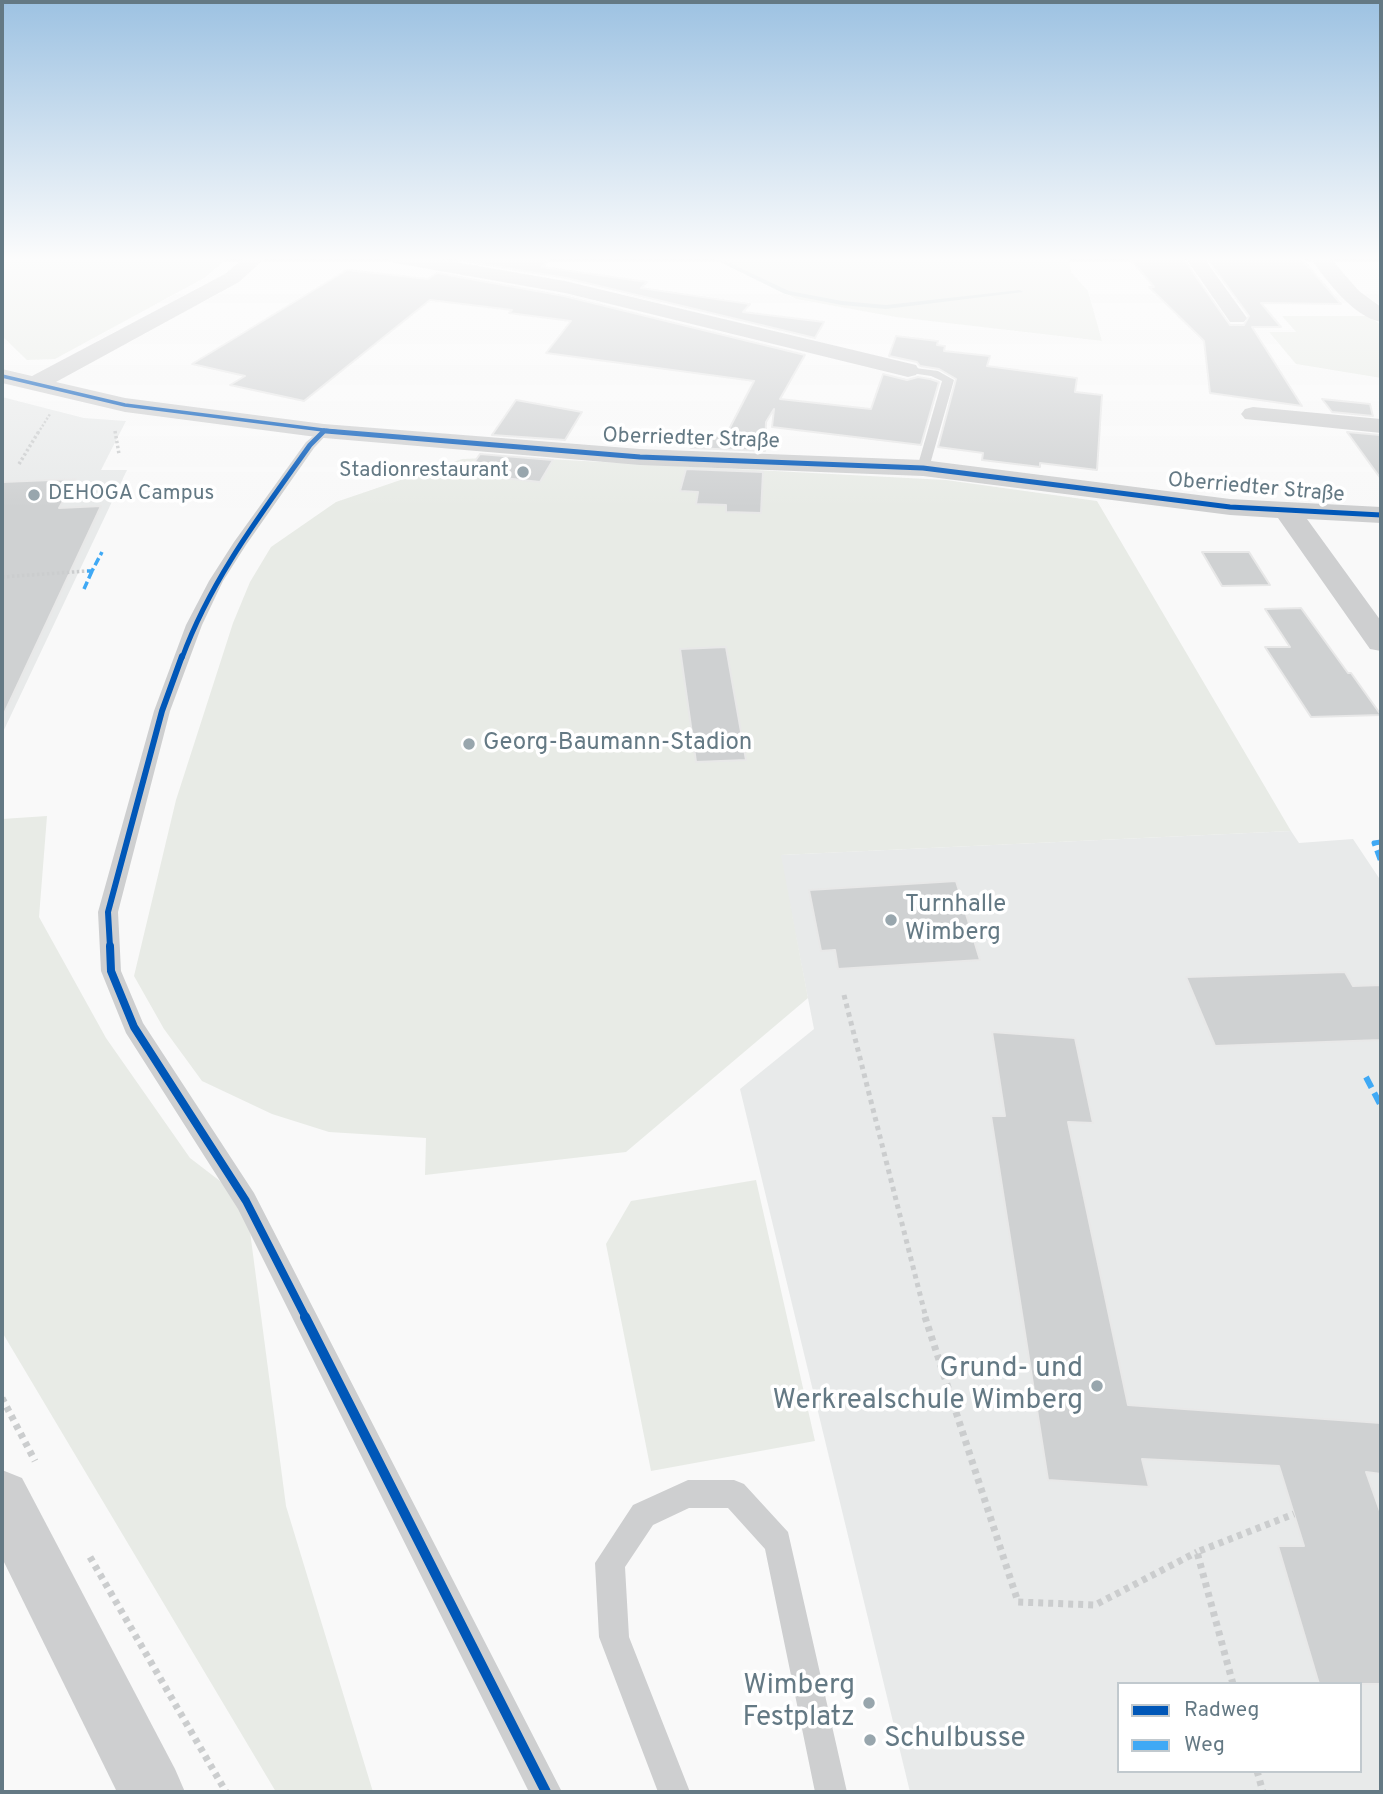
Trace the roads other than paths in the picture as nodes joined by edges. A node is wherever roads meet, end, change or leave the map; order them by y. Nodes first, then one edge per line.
1 (115, 341) edge
2 (786, 341) edge
3 (908, 370) joint
4 (2, 376) edge
5 (33, 385) junction
6 (1253, 414) dead end
7 (1381, 426) edge
8 (324, 431) junction
9 (923, 468) junction
10 (1287, 511) junction
11 (1381, 515) edge
12 (1381, 642) edge
13 (19, 1481) edge
14 (152, 1792) edge
15 (546, 1792) edge
16 (674, 1792) edge
17 (831, 1792) edge

1 - 5 street
2 - 3 street
3 - 9 lane
4 - 5 street, Oberriedter Straße
5 - 8 street, Oberriedter Straße
6 - 7 street
8 - 9 street, Oberriedter Straße
8 - 15 lane
9 - 10 street, Oberriedter Straße
10 - 11 street, Oberriedter Straße
10 - 12 street
13 - 14 street
16 - 17 lane

